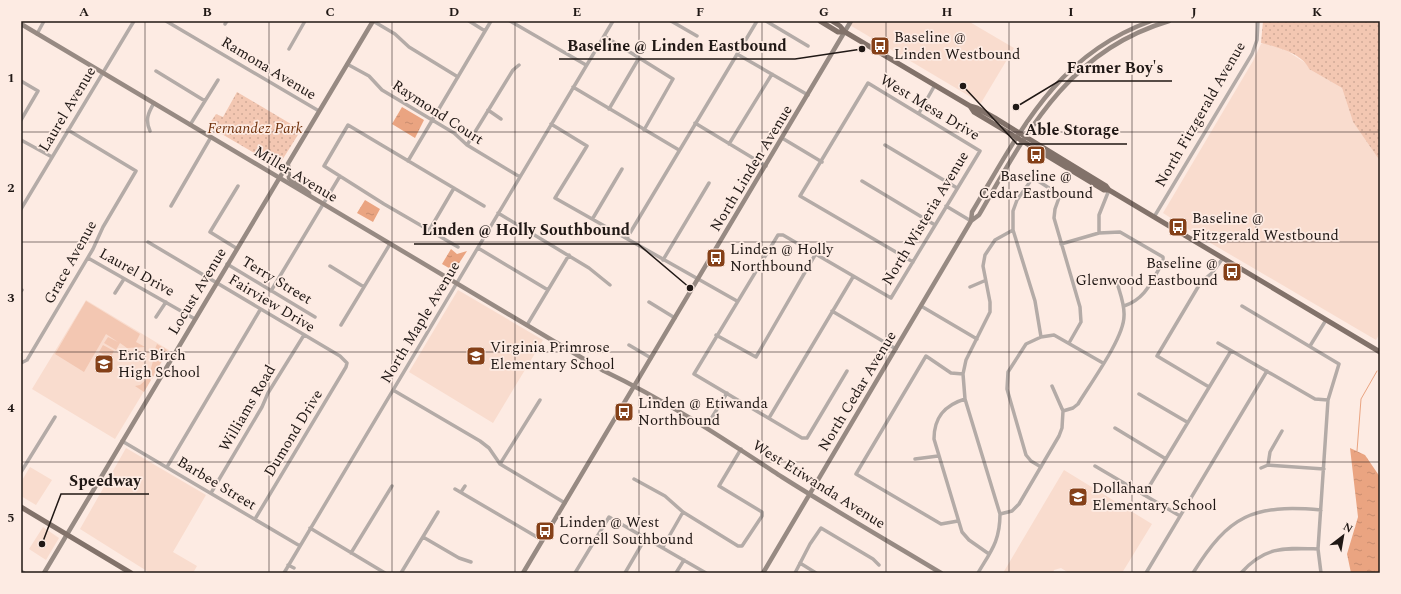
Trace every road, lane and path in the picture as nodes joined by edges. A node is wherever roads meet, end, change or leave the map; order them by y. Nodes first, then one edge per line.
1 (44, 21) edge
2 (134, 21) edge
3 (166, 21) edge
4 (305, 21) edge
5 (373, 21) edge
6 (469, 21) edge
7 (491, 21) edge
8 (510, 21) edge
9 (613, 21) edge
10 (671, 21) edge
11 (757, 21) edge
12 (766, 21) edge
13 (820, 21) edge
14 (832, 21) edge
15 (851, 21) edge
16 (1151, 21) edge
17 (1169, 21) edge
18 (1258, 21) edge
19 (678, 23) edge
20 (21, 24) edge
21 (486, 31) junction
22 (845, 32) junction
23 (37, 34) junction
24 (604, 36) junction
25 (697, 36) dead end
26 (808, 46) dead end
27 (289, 49) dead end
28 (737, 54) junction
29 (639, 58) junction
30 (347, 64) junction
31 (519, 65) dead end
32 (586, 65) junction
33 (156, 71) dead end
34 (103, 73) junction
35 (772, 74) junction
36 (458, 77) junction
37 (218, 80) dead end
38 (21, 81) edge
39 (935, 85) junction
40 (573, 87) junction
41 (808, 95) junction
42 (205, 101) junction
43 (154, 103) junction
44 (609, 109) junction
45 (488, 110) junction
46 (319, 111) junction
47 (919, 113) junction
48 (501, 119) dead end
49 (21, 120) edge
50 (432, 120) junction
51 (695, 123) junction
52 (552, 124) junction
53 (190, 125) junction
54 (68, 130) junction
55 (644, 130) junction
56 (150, 131) dead end
57 (1018, 136) junction
58 (211, 137) junction
59 (782, 138) junction
60 (21, 140) edge
61 (1024, 140) junction
62 (730, 144) junction
63 (467, 145) junction
64 (885, 145) dead end
65 (679, 150) junction
66 (980, 151) joint
67 (52, 157) junction
68 (289, 161) junction
69 (408, 161) junction
70 (822, 162) junction
71 (766, 166) junction
72 (622, 170) dead end
73 (340, 176) junction
74 (520, 177) junction
75 (278, 178) junction
76 (862, 181) dead end
77 (709, 183) dead end
78 (238, 186) dead end
79 (454, 188) junction
80 (957, 188) junction
81 (1109, 190) junction
82 (314, 199) junction
83 (323, 204) junction
84 (22, 206) edge
85 (171, 206) dead end
86 (484, 206) dead end
87 (946, 206) junction
88 (498, 213) junction
89 (1154, 217) junction
90 (593, 218) junction
91 (972, 221) junction
92 (935, 225) junction
93 (430, 229) junction
94 (1013, 230) junction
95 (1099, 233) junction
96 (628, 238) junction
97 (148, 242) dead end
98 (390, 244) junction
99 (1061, 244) junction
100 (458, 247) dead end
101 (236, 248) junction
102 (478, 248) junction
103 (568, 255) junction
104 (815, 255) junction
105 (88, 258) junction
106 (1223, 258) junction
107 (663, 260) junction
108 (912, 262) junction
109 (227, 264) junction
110 (330, 266) dead end
111 (853, 277) junction
112 (699, 278) junction
113 (124, 279) junction
114 (1116, 279) dead end
115 (984, 281) junction
116 (216, 283) junction
117 (457, 283) junction
118 (610, 285) dead end
119 (364, 286) junction
120 (970, 287) dead end
121 (548, 290) junction
122 (272, 291) junction
123 (115, 293) dead end
124 (737, 301) junction
125 (166, 302) junction
126 (649, 302) dead end
127 (921, 306) junction
128 (1124, 306) junction
129 (1242, 306) dead end
130 (260, 310) junction
131 (832, 311) junction
132 (156, 317) dead end
133 (315, 317) dead end
134 (675, 318) junction
135 (195, 319) junction
136 (1326, 320) junction
137 (341, 325) dead end
138 (527, 325) junction
139 (304, 335) junction
140 (716, 335) junction
141 (1041, 337) junction
142 (977, 339) junction
143 (1069, 343) junction
144 (1218, 343) dead end
145 (629, 344) dead end
146 (1310, 346) junction
147 (896, 349) junction
148 (1231, 351) junction
149 (1380, 352) edge
150 (651, 358) junction
151 (344, 359) joint
152 (22, 361) edge
153 (1103, 363) junction
154 (847, 371) dead end
155 (1267, 371) junction
156 (963, 374) junction
157 (635, 385) junction
158 (1052, 386) dead end
159 (1209, 387) junction
160 (393, 390) junction
161 (727, 393) junction
162 (1139, 394) dead end
163 (965, 399) junction
164 (540, 400) dead end
165 (1328, 400) junction
166 (1062, 411) junction
167 (55, 417) dead end
168 (769, 418) junction
169 (1187, 422) junction
170 (706, 428) junction
171 (1115, 428) dead end
172 (1282, 432) dead end
173 (122, 441) junction
174 (741, 449) junction
175 (938, 456) junction
176 (916, 459) dead end
177 (1166, 459) junction
178 (500, 464) junction
179 (1095, 466) dead end
180 (1268, 466) junction
181 (166, 467) junction
182 (1041, 467) junction
183 (1261, 468) dead end
184 (1324, 469) junction
185 (21, 472) edge
186 (634, 479) dead end
187 (392, 486) dead end
188 (465, 486) dead end
189 (456, 489) dead end
190 (462, 492) junction
191 (211, 493) junction
192 (810, 494) junction
193 (1144, 495) junction
194 (565, 503) junction
195 (21, 507) edge
196 (1321, 510) junction
197 (438, 512) dead end
198 (683, 512) junction
199 (1000, 514) junction
200 (1180, 516) junction
201 (255, 519) junction
202 (958, 522) junction
203 (310, 528) junction
204 (67, 534) junction
205 (423, 537) junction
206 (646, 537) junction
207 (542, 540) junction
208 (300, 546) junction
209 (663, 547) junction
210 (1318, 549) junction
211 (297, 551) junction
212 (352, 553) junction
213 (302, 554) dead end
214 (989, 554) junction
215 (684, 560) junction
216 (471, 562) dead end
217 (800, 563) junction
218 (288, 565) junction
219 (879, 565) dead end
220 (294, 568) dead end
221 (21, 571) edge
222 (764, 572) edge
223 (24, 573) edge
224 (44, 573) edge
225 (131, 573) edge
226 (284, 573) edge
227 (385, 573) edge
228 (402, 573) edge
229 (523, 573) edge
230 (574, 573) edge
231 (625, 573) edge
232 (676, 573) edge
233 (706, 573) edge
234 (770, 573) edge
235 (795, 573) edge
236 (816, 573) edge
237 (941, 573) edge
238 (978, 573) edge
239 (1146, 573) edge
240 (1193, 573) edge
241 (1241, 573) edge
242 (1322, 573) edge

1 - 23 street
2 - 34 street, Laurel Avenue
3 - 46 street, Ramona Avenue
4 - 27 street
5 - 30 street, Locust Avenue
5 - 36 street
6 - 21 street
7 - 21 street
8 - 32 street
9 - 24 street, North Maple Avenue
10 - 19 street
11 - 28 street
12 - 26 street
13 - 22 main road
14 - 22 main road
15 - 22 street, North Linden Avenue
16 - 57 street, North Cedar Avenue
17 - 61 street, North Cedar Avenue
18 - 89 street, North Fitzgerald Avenue
19 - 25 street
20 - 23 street, Miller Avenue
21 - 36 street
22 - 39 main road
22 - 41 street, North Linden Avenue
23 - 34 street, Miller Avenue
24 - 29 street
24 - 32 street, North Maple Avenue
28 - 35 street
28 - 51 street
29 - 44 street
29 - 55 street
30 - 46 street, Locust Avenue
30 - 50 street, Raymond Court
31 - 45 street
32 - 40 street, North Maple Avenue
33 - 42 street
34 - 43 street, Miller Avenue
34 - 54 street, Laurel Avenue
35 - 41 street
35 - 62 street
36 - 50 street
37 - 42 street
38 - 49 street
39 - 47 street
39 - 57 main road
40 - 44 street
40 - 52 street, North Maple Avenue
41 - 59 street, North Linden Avenue
42 - 53 street
43 - 53 street, Miller Avenue
43 - 56 street
44 - 55 street
45 - 48 street
45 - 63 street
46 - 68 street, Locust Avenue
47 - 66 street, West Mesa Drive
47 - 70 street, West Mesa Drive
50 - 63 street, Raymond Court
50 - 69 street
51 - 62 street
51 - 65 street
52 - 74 street, North Maple Avenue
52 - 90 street
53 - 58 street, Miller Avenue
54 - 67 street, Laurel Avenue
54 - 105 street, Grace Avenue
55 - 65 street
57 - 61 main road
57 - 91 street, North Cedar Avenue
58 - 75 street, Miller Avenue
58 - 85 street
59 - 70 street
59 - 71 street, North Linden Avenue
60 - 67 street
61 - 81 main road
61 - 91 street, North Cedar Avenue
62 - 71 street
63 - 74 street, Raymond Court
64 - 80 street
65 - 96 street
66 - 80 street, North Wisteria Avenue
67 - 84 street, Laurel Avenue
68 - 75 street, Locust Avenue
68 - 82 street
69 - 73 street
69 - 79 street
70 - 108 street
71 - 112 street, North Linden Avenue
72 - 90 street
73 - 83 street
73 - 93 street
74 - 88 street, North Maple Avenue
75 - 82 street, Miller Avenue
75 - 101 street, Locust Avenue
76 - 92 street
77 - 107 street
78 - 101 street
79 - 86 street
79 - 93 street
80 - 87 street, North Wisteria Avenue
81 - 89 main road
81 - 95 street
82 - 83 street, Miller Avenue
83 - 98 street, Miller Avenue
83 - 122 street
87 - 91 street
87 - 92 street, North Wisteria Avenue
88 - 102 street, North Maple Avenue
88 - 103 street
89 - 106 main road
90 - 96 street
91 - 127 street, North Cedar Avenue
92 - 108 street, North Wisteria Avenue
93 - 100 street
94 - 99 street
94 - 115 street
94 - 141 street
95 - 99 street
95 - 128 street
96 - 107 street
97 - 116 street, Fairview Drive
98 - 117 street, Miller Avenue
98 - 119 street
99 - 143 street
101 - 109 street, Locust Avenue
102 - 117 street, North Maple Avenue
102 - 121 street
103 - 118 street
103 - 121 street
104 - 111 street
104 - 124 street
104 - 140 street
105 - 113 street, Laurel Drive
105 - 152 street, Grace Avenue
106 - 136 main road
106 - 159 street
107 - 112 street
108 - 111 street, North Wisteria Avenue
109 - 116 street, Locust Avenue
109 - 122 street, Terry Street
110 - 119 street
111 - 131 street
112 - 124 street
112 - 134 street, North Linden Avenue
113 - 123 street
113 - 125 street, Laurel Drive
114 - 128 street
115 - 120 street
115 - 142 street
116 - 130 street, Fairview Drive
116 - 135 street, Locust Avenue
117 - 138 street, West Etiwanda Avenue
117 - 160 street, North Maple Avenue
119 - 137 street
121 - 138 street
122 - 133 street, Terry Street
124 - 140 street
125 - 132 street
125 - 135 street, Laurel Drive
126 - 134 street
127 - 142 street
127 - 147 street, North Cedar Avenue
128 - 153 street
129 - 146 street
130 - 139 street, Fairview Drive
130 - 181 street
131 - 147 street
131 - 168 street
134 - 150 street, North Linden Avenue
135 - 173 street, Locust Avenue
136 - 146 street
136 - 149 main road
138 - 157 street, West Etiwanda Avenue
139 - 151 street, Fairview Drive
139 - 191 street, Williams Road
140 - 161 street
141 - 143 street
141 - 182 street
142 - 156 street
143 - 153 street
144 - 148 street
145 - 150 street
146 - 165 street
147 - 192 street, North Cedar Avenue
148 - 155 street
148 - 159 street
150 - 157 street, North Linden Avenue
151 - 201 street, Dumond Drive
153 - 166 street
154 - 168 street
155 - 165 street
155 - 200 street
156 - 163 street
156 - 202 street
157 - 170 street, West Etiwanda Avenue
157 - 194 street, North Linden Avenue
158 - 166 street
159 - 169 street
160 - 178 street
160 - 203 street, North Maple Avenue
161 - 168 street
161 - 170 street
162 - 169 street
163 - 175 street
163 - 199 street
164 - 178 street
165 - 184 street
166 - 182 street
167 - 185 street
169 - 177 street
170 - 174 street, West Etiwanda Avenue
171 - 177 street
172 - 180 street
173 - 181 street, Barbee Street
173 - 204 street, Locust Avenue
174 - 192 street, West Etiwanda Avenue
174 - 198 street
175 - 176 street
175 - 202 street
177 - 193 street
178 - 194 street
179 - 193 street
180 - 183 street
180 - 184 street
181 - 191 street, Barbee Street
182 - 199 street
184 - 196 street
186 - 198 street
187 - 212 street
188 - 190 street
189 - 190 street
190 - 207 street
191 - 201 street, Barbee Street
192 - 222 street, North Cedar Avenue
192 - 237 street, West Etiwanda Avenue
193 - 200 street
194 - 207 street, North Linden Avenue
195 - 204 main road
196 - 210 street
196 - 240 street
197 - 205 street
198 - 209 street
199 - 214 street
200 - 239 street
201 - 208 street, Barbee Street
202 - 214 street
203 - 208 street, North Maple Avenue
203 - 212 street
204 - 224 street, Locust Avenue
204 - 225 main road
205 - 216 street
205 - 228 street
206 - 209 street
206 - 230 street
206 - 231 street
207 - 229 street, North Linden Avenue
208 - 211 street, North Maple Avenue
209 - 215 street
210 - 241 street
210 - 242 street
211 - 213 street
211 - 218 street, North Maple Avenue
212 - 227 street
214 - 238 street
215 - 232 street
215 - 233 street
217 - 219 street
217 - 235 street
217 - 236 street
218 - 220 street
218 - 226 street, North Maple Avenue
221 - 223 street
222 - 234 street

